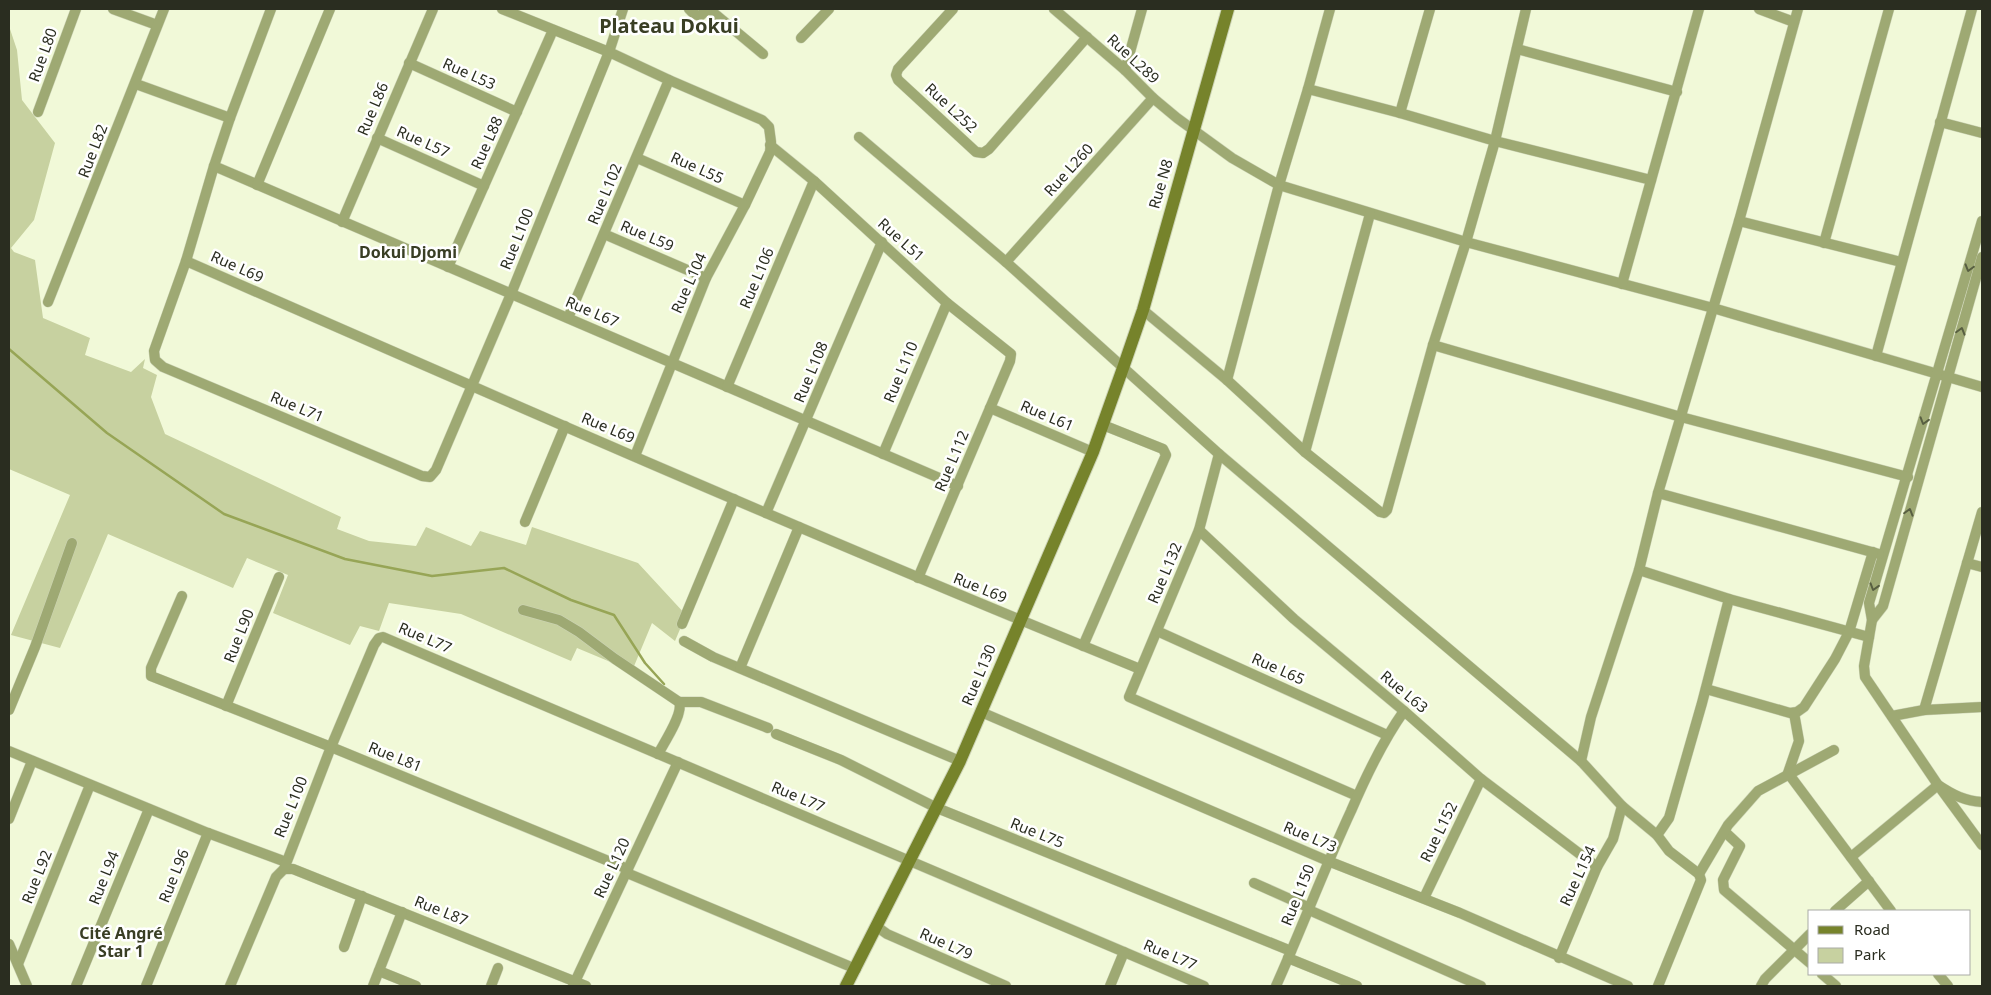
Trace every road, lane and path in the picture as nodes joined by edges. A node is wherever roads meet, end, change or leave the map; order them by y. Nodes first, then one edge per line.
1 (76, 9) edge
2 (113, 9) edge
3 (164, 9) edge
4 (271, 9) edge
5 (330, 9) edge
6 (433, 9) edge
7 (502, 9) edge
8 (623, 9) edge
9 (689, 9) edge
10 (708, 9) edge
11 (829, 9) edge
12 (953, 9) edge
13 (1055, 9) edge
14 (1142, 9) edge
15 (1228, 9) edge
16 (1330, 9) edge
17 (1430, 9) edge
18 (1526, 9) edge
19 (1699, 9) edge
20 (1760, 9) edge
21 (1798, 9) edge
22 (1889, 9) edge
23 (1972, 9) edge
24 (1794, 22) junction
25 (157, 25) junction
26 (553, 30) junction
27 (1087, 37) junction
28 (801, 38) dead end
29 (1517, 49) junction
30 (609, 52) junction
31 (763, 54) dead end
32 (409, 63) junction
33 (1125, 70) junction
34 (669, 80) junction
35 (136, 84) junction
36 (1308, 89) junction
37 (1677, 92) junction
38 (1154, 98) junction
39 (38, 112) dead end
40 (516, 112) junction
41 (1400, 113) junction
42 (230, 118) junction
43 (1940, 122) junction
44 (1193, 131) junction
45 (1982, 133) edge
46 (859, 137) dead end
47 (377, 138) junction
48 (1495, 141) junction
49 (770, 145) junction
50 (637, 158) junction
51 (214, 166) junction
52 (1650, 180) junction
53 (814, 181) junction
54 (1279, 185) junction
55 (257, 186) junction
56 (484, 186) junction
57 (745, 205) junction
58 (1370, 214) junction
59 (1739, 221) junction
60 (1982, 221) edge
61 (342, 222) junction
62 (604, 234) junction
63 (882, 242) junction
64 (1466, 242) junction
65 (1824, 243) junction
66 (1982, 257) edge
67 (186, 262) junction
68 (1006, 262) junction
69 (1901, 262) junction
70 (448, 267) junction
71 (706, 278) junction
72 (1622, 284) junction
73 (511, 294) junction
74 (48, 302) dead end
75 (947, 303) junction
76 (1713, 308) junction
77 (1143, 310) junction
78 (568, 318) junction
79 (1433, 345) junction
80 (1012, 356) joint
81 (1876, 356) junction
82 (673, 363) junction
83 (1124, 368) junction
84 (1943, 376) junction
85 (1227, 380) junction
86 (472, 387) junction
87 (727, 387) junction
88 (1982, 387) edge
89 (990, 408) junction
90 (1681, 417) junction
91 (806, 421) junction
92 (1103, 425) junction
93 (564, 426) junction
94 (1093, 452) junction
95 (1305, 452) junction
96 (883, 454) junction
97 (1219, 454) junction
98 (635, 456) junction
99 (430, 477) joint
100 (1908, 477) junction
101 (958, 486) junction
102 (1658, 493) junction
103 (734, 499) junction
104 (1982, 512) edge
105 (766, 513) junction
106 (526, 522) dead end
107 (799, 527) junction
108 (1200, 530) junction
109 (72, 543) dead end
110 (1873, 552) junction
111 (1884, 555) junction
112 (1967, 563) junction
113 (1982, 567) edge
114 (1638, 570) junction
115 (279, 577) dead end
116 (918, 578) junction
117 (182, 596) dead end
118 (1729, 599) junction
119 (523, 610) dead end
120 (1020, 620) junction
121 (1872, 620) junction
122 (682, 624) dead end
123 (1157, 630) junction
124 (1849, 632) junction
125 (1869, 637) junction
126 (379, 638) joint
127 (684, 641) dead end
128 (1083, 646) junction
129 (740, 668) junction
130 (1140, 669) junction
131 (1706, 689) junction
132 (679, 702) junction
133 (226, 706) junction
134 (1982, 706) edge
135 (9, 710) edge
136 (1924, 710) junction
137 (1404, 711) junction
138 (981, 712) junction
139 (1794, 713) junction
140 (1892, 716) junction
141 (1387, 735) junction
142 (331, 747) junction
143 (1834, 750) dead end
144 (9, 752) edge
145 (658, 754) junction
146 (960, 761) junction
147 (1581, 761) junction
148 (32, 762) junction
149 (678, 762) junction
150 (1788, 773) junction
151 (1481, 779) junction
152 (90, 785) junction
153 (1938, 785) junction
154 (1357, 796) junction
155 (1982, 802) edge
156 (1622, 806) junction
157 (937, 808) junction
158 (149, 809) junction
159 (9, 819) edge
160 (1725, 832) junction
161 (208, 833) junction
162 (1657, 835) junction
163 (1982, 845) edge
164 (1851, 857) junction
165 (911, 861) junction
166 (1328, 861) junction
167 (285, 866) junction
168 (1597, 867) junction
169 (628, 871) junction
170 (1700, 877) junction
171 (1869, 881) junction
172 (1254, 883) dead end
173 (362, 896) junction
174 (1424, 898) junction
175 (1309, 909) junction
176 (1836, 910) edge
177 (1890, 910) edge
178 (402, 912) junction
179 (876, 926) junction
180 (1808, 936) edge
181 (9, 944) edge
182 (344, 947) dead end
183 (1794, 948) junction
184 (1124, 952) junction
185 (1290, 955) junction
186 (1559, 958) junction
187 (1808, 961) edge
188 (18, 964) junction
189 (498, 968) dead end
190 (856, 969) junction
191 (383, 973) junction
192 (1823, 975) edge
193 (1939, 975) edge
194 (574, 984) edge
195 (1199, 985) edge
196 (27, 986) edge
197 (76, 986) edge
198 (146, 986) edge
199 (230, 986) edge
200 (373, 986) edge
201 (416, 986) edge
202 (491, 986) edge
203 (586, 986) edge
204 (846, 986) edge
205 (1006, 986) edge
206 (1110, 986) edge
207 (1276, 986) edge
208 (1357, 986) edge
209 (1481, 986) edge
210 (1628, 986) edge
211 (1658, 986) edge
212 (1761, 986) edge
213 (1836, 986) edge
214 (1948, 986) edge

1 - 39 street, Rue L80
2 - 25 street
3 - 25 street, Rue L82
4 - 42 street
5 - 55 street
6 - 32 street, Rue L86
7 - 26 street
8 - 30 street, Rue L100
9 - 10 street
10 - 31 street
11 - 28 street
12 - 27 street, Rue L252
13 - 27 street, Rue L289
14 - 33 street
15 - 44 street, Rue N8
16 - 36 street
17 - 41 street
18 - 29 street
19 - 37 street
20 - 24 street
21 - 24 street
22 - 65 street
23 - 43 street
24 - 59 street
25 - 35 street, Rue L82
26 - 30 street
26 - 40 street, Rue L88
27 - 33 street, Rue L289
29 - 37 street
29 - 48 street
30 - 34 street
30 - 73 street, Rue L100
32 - 40 street, Rue L53
32 - 47 street, Rue L86
33 - 38 street, Rue L289
34 - 49 street, Rue L104
34 - 50 street, Rue L102
35 - 42 street
35 - 74 street, Rue L82
36 - 41 street
36 - 54 street
37 - 52 street
38 - 44 street, Rue L289
38 - 68 street, Rue L260
40 - 56 street, Rue L88
41 - 48 street
42 - 51 street
43 - 45 street
43 - 69 street
44 - 54 street, Rue L289
44 - 77 street, Rue N8
46 - 68 street
47 - 56 street, Rue L57
47 - 61 street, Rue L86
48 - 52 street
48 - 64 street
49 - 53 street, Rue L51
49 - 57 street, Rue L104
50 - 57 street, Rue L55
50 - 62 street, Rue L102
51 - 55 street, Rue L67
51 - 67 street
52 - 72 street
53 - 63 street, Rue L51
53 - 87 street, Rue L106
54 - 58 street, Rue L289
54 - 85 street
55 - 61 street, Rue L67
56 - 70 street, Rue L88
57 - 71 street, Rue L104
58 - 64 street, Rue L289
58 - 95 street
59 - 65 street
59 - 76 street
60 -> 84 street
61 - 70 street, Rue L67
62 - 71 street, Rue L59
62 - 78 street, Rue L102
63 - 75 street, Rue L51
63 - 91 street, Rue L108
64 - 72 street, Rue L289
64 - 79 street
65 - 69 street
84 -> 66 street
67 - 86 street, Rue L69
67 - 99 street, Rue L71
68 - 83 street
69 - 81 street
70 - 73 street, Rue L67
71 - 82 street, Rue L104
72 - 76 street, Rue L289
73 - 78 street, Rue L67
73 - 86 street, Rue L100
75 - 80 street, Rue L51
75 - 96 street, Rue L110
76 - 81 street, Rue L289
76 - 90 street
77 - 83 street, Rue N8
77 - 85 street
78 - 82 street, Rue L67
79 - 90 street
79 - 95 street
80 - 89 street, Rue L112
81 - 84 street, Rue L289
82 - 87 street, Rue L67
82 - 98 street, Rue L104
83 - 92 street, Rue L130
83 - 97 street
84 - 88 street, Rue L289
84 -> 100 street
121 -> 84 street
85 - 95 street
86 - 93 street, Rue L69
86 - 99 street, Rue L100
87 - 91 street, Rue L67
89 - 94 street, Rue L61
89 - 101 street, Rue L112
90 - 100 street
90 - 102 street
91 - 96 street, Rue L67
91 - 105 street, Rue L108
92 - 94 street, Rue L130
92 - 128 street
93 - 98 street, Rue L69
93 - 106 street
94 - 120 street, Rue L130
96 - 101 street, Rue L67
97 - 108 street, Rue L132
97 - 147 street
98 - 103 street, Rue L69
100 - 111 street
101 - 116 street, Rue L112
102 - 110 street
102 - 114 street
103 - 105 street, Rue L69
103 - 122 street
104 - 112 street
105 - 107 street, Rue L69
107 - 116 street, Rue L69
107 - 129 street
108 - 123 street, Rue L132
108 - 137 street, Rue L63
109 - 135 street
110 - 111 street
110 - 124 street
111 -> 121 street
112 - 113 street
112 - 136 street
114 - 118 street
114 - 147 street
115 - 133 street, Rue L90
116 - 120 street, Rue L69
117 - 133 street, Rue L81
118 - 124 street
118 - 131 street
119 - 132 street
120 - 128 street, Rue L69
120 - 138 street, Rue L130
121 - 125 street
123 - 130 street, Rue L132
123 - 141 street, Rue L65
124 - 125 street
124 - 139 street
125 - 140 street
126 - 142 street, Rue L100
126 - 145 street, Rue L77
127 - 129 street
128 - 130 street, Rue L69
129 - 146 street
130 - 154 street, Rue L132
131 - 139 street
131 - 162 street
132 - 145 street
132 - 157 street, Rue L75
133 - 142 street, Rue L81
134 - 136 street
136 - 140 street
137 - 141 street, Rue L150
137 - 151 street, Rue L63
138 - 146 street, Rue L130
138 - 166 street, Rue L73
139 - 150 street
140 - 153 street
141 - 154 street, Rue L150
142 - 167 street, Rue L100
142 - 169 street, Rue L81
143 - 150 street
144 - 148 street, Rue L87
145 - 149 street, Rue L77
146 - 157 street, Rue L130
147 - 156 street
148 - 152 street, Rue L87
148 - 159 street
149 - 165 street, Rue L77
149 - 169 street, Rue L120
150 - 160 street
150 - 164 street
151 - 168 street, Rue L63
151 - 174 street, Rue L152
152 - 158 street, Rue L87
152 - 188 street, Rue L92
153 - 155 street
153 - 163 street
153 - 164 street
154 - 166 street, Rue L150
156 - 162 street
156 - 168 street, Rue L154
157 - 165 street, Rue L130
157 - 185 street, Rue L75
158 - 161 street, Rue L87
158 - 197 street, Rue L94
160 - 170 street
160 - 183 street
161 - 167 street, Rue L87
161 - 198 street, Rue L96
162 - 170 street
164 - 171 street
165 - 179 street, Rue L130
165 - 184 street, Rue L77
166 - 174 street, Rue L73
166 - 175 street, Rue L150
167 - 173 street, Rue L87
167 - 199 street, Rue L100
168 - 186 street, Rue L154
169 - 190 street, Rue L81
169 - 194 street, Rue L120
170 - 211 street
171 - 176 street
171 - 177 street
172 - 175 street
173 - 178 street, Rue L87
173 - 182 street
174 - 186 street, Rue L73
175 - 185 street, Rue L150
175 - 209 street
178 - 191 street
178 - 194 street, Rue L87
179 - 190 street, Rue L130
179 - 205 street, Rue L79
180 - 183 street
181 - 188 street
183 - 187 street
183 - 212 street
184 - 195 street, Rue L77
184 - 206 street
185 - 207 street, Rue L150
185 - 208 street, Rue L75
186 - 210 street, Rue L73
188 - 196 street
189 - 202 street
190 - 204 street, Rue L130
191 - 200 street
191 - 201 street
192 - 213 street
193 - 214 street
194 - 203 street, Rue L87

